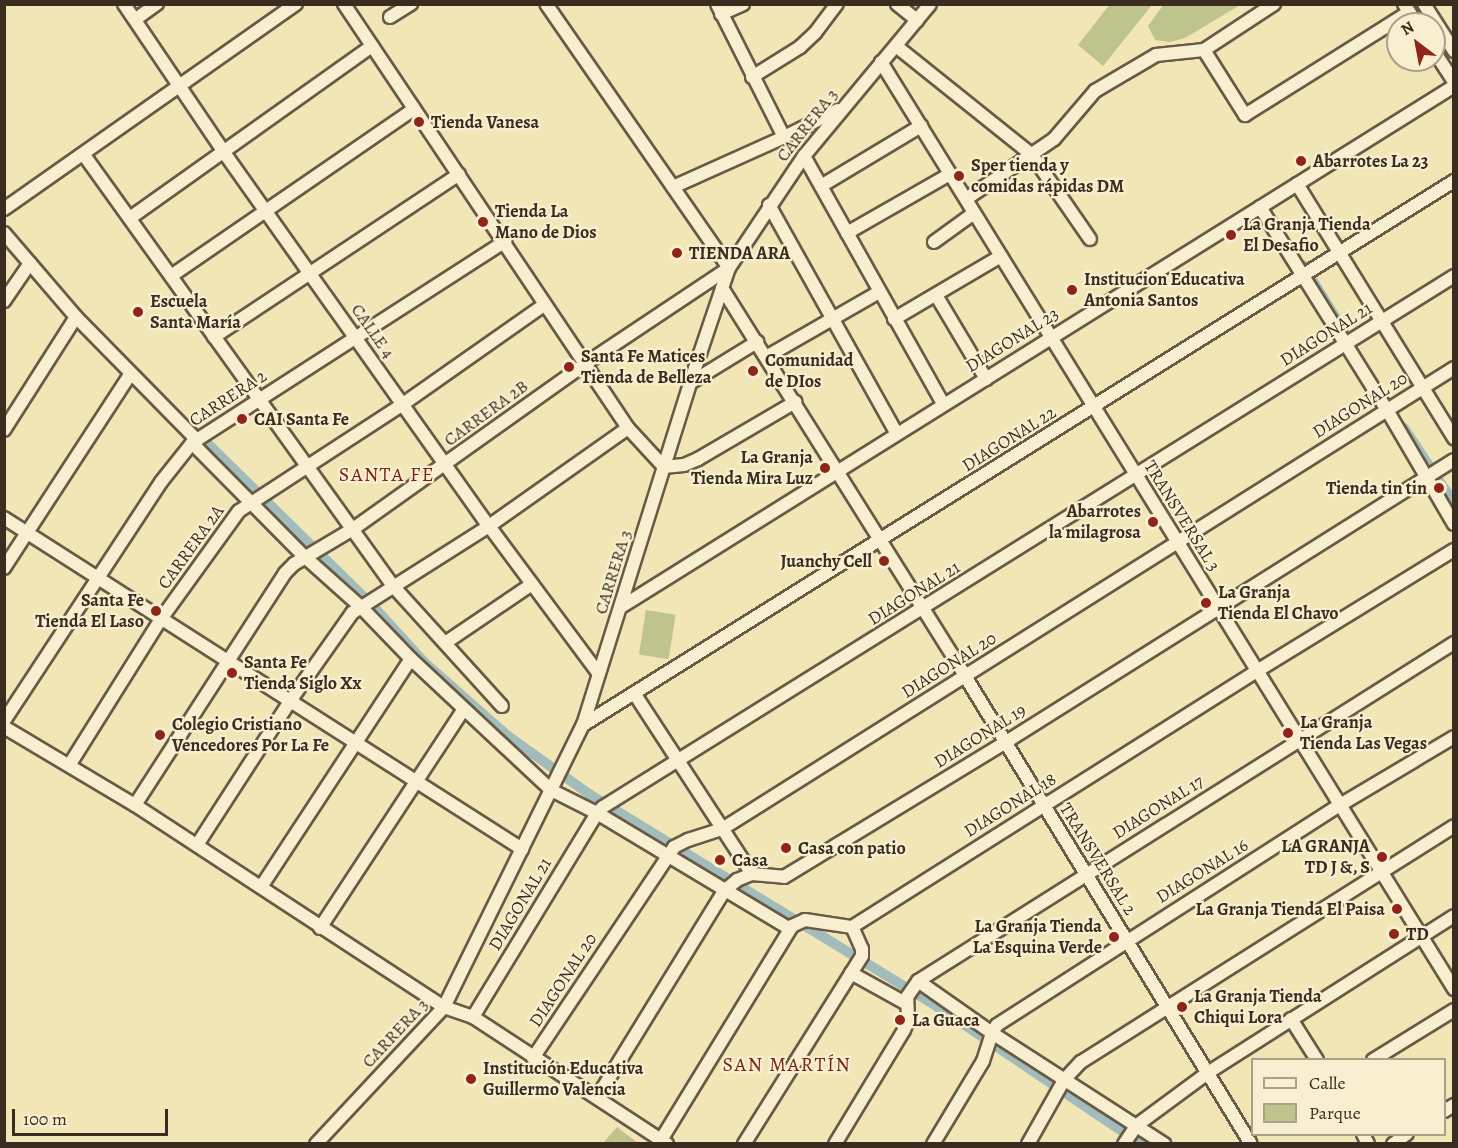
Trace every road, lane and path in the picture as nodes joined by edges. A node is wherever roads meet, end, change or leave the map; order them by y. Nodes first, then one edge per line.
1 (124, 4) edge
2 (157, 4) edge
3 (296, 4) edge
4 (344, 4) edge
5 (411, 4) edge
6 (546, 4) edge
7 (742, 4) edge
8 (837, 4) edge
9 (897, 4) edge
10 (930, 4) edge
11 (1274, 4) edge
12 (1424, 4) edge
13 (1406, 8) edge
14 (719, 9) edge
15 (390, 17) dead end
16 (136, 19) junction
17 (917, 20) junction
18 (372, 46) junction
19 (896, 46) junction
20 (1204, 50) junction
21 (1454, 51) edge
22 (881, 62) junction
23 (1446, 71) edge
24 (752, 77) junction
25 (1454, 84) edge
26 (181, 86) junction
27 (843, 107) junction
28 (414, 109) junction
29 (921, 126) junction
30 (784, 138) junction
31 (222, 151) junction
32 (84, 154) junction
33 (1032, 155) junction
34 (804, 156) junction
35 (459, 174) junction
36 (950, 174) junction
37 (1454, 182) edge
38 (1297, 184) junction
39 (673, 186) junction
40 (820, 186) junction
41 (966, 199) junction
42 (769, 205) junction
43 (1260, 207) junction
44 (4, 208) edge
45 (264, 210) junction
46 (974, 213) junction
47 (130, 218) junction
48 (4, 233) edge
49 (847, 233) junction
50 (1090, 238) dead end
51 (505, 241) junction
52 (934, 242) dead end
53 (1339, 253) junction
54 (1001, 256) junction
55 (30, 263) junction
56 (729, 268) junction
57 (309, 272) junction
58 (1309, 272) junction
59 (171, 276) junction
60 (1454, 276) edge
61 (723, 288) junction
62 (879, 292) junction
63 (936, 295) junction
64 (4, 301) edge
65 (544, 305) junction
66 (76, 317) junction
67 (833, 319) junction
68 (894, 319) junction
69 (1381, 322) junction
70 (214, 337) junction
71 (1051, 337) junction
72 (356, 338) junction
73 (757, 342) junction
74 (1347, 342) junction
75 (766, 357) junction
76 (585, 364) junction
77 (1454, 368) edge
78 (130, 375) junction
79 (986, 379) junction
80 (690, 383) junction
81 (1423, 388) junction
82 (258, 399) junction
83 (795, 402) junction
84 (402, 404) junction
85 (943, 404) junction
86 (1094, 406) junction
87 (1388, 409) junction
88 (628, 428) junction
89 (4, 430) edge
90 (897, 434) junction
91 (1454, 438) edge
92 (197, 439) junction
93 (1448, 463) edge
94 (445, 465) junction
95 (308, 466) junction
96 (664, 467) junction
97 (837, 472) junction
98 (1136, 475) junction
99 (1428, 476) junction
100 (252, 502) junction
101 (4, 518) edge
102 (1454, 524) edge
103 (489, 526) junction
104 (353, 529) junction
105 (27, 533) junction
106 (881, 541) junction
107 (1178, 542) junction
108 (1454, 550) edge
109 (307, 556) junction
110 (4, 568) edge
111 (97, 576) junction
112 (532, 584) junction
113 (393, 586) junction
114 (363, 606) junction
115 (621, 607) junction
116 (924, 608) junction
117 (1218, 608) junction
118 (161, 619) junction
119 (445, 643) junction
120 (1454, 643) edge
121 (411, 659) junction
122 (228, 662) junction
123 (1257, 671) junction
124 (599, 675) junction
125 (965, 676) junction
126 (634, 693) junction
127 (290, 701) junction
128 (502, 706) dead end
129 (464, 709) junction
130 (4, 721) edge
131 (583, 725) junction
132 (4, 727) edge
133 (1454, 737) edge
134 (1299, 739) junction
135 (355, 742) junction
136 (1006, 742) junction
137 (678, 761) junction
138 (70, 764) junction
139 (417, 782) junction
140 (553, 786) junction
141 (135, 805) junction
142 (1043, 805) junction
143 (1340, 805) junction
144 (600, 810) junction
145 (1454, 826) edge
146 (722, 829) junction
147 (197, 845) junction
148 (522, 849) junction
149 (670, 850) junction
150 (1381, 871) junction
151 (1085, 873) junction
152 (752, 874) junction
153 (730, 886) junction
154 (261, 887) junction
155 (1454, 916) edge
156 (852, 927) junction
157 (320, 928) junction
158 (791, 928) junction
159 (1421, 936) junction
160 (1127, 940) junction
161 (853, 971) junction
162 (1454, 989) edge
163 (911, 992) junction
164 (1168, 1005) junction
165 (444, 1007) junction
166 (1454, 1010) edge
167 (473, 1017) junction
168 (1291, 1019) junction
169 (991, 1036) junction
170 (533, 1058) junction
171 (1316, 1058) edge
172 (1375, 1058) edge
173 (1209, 1072) junction
174 (1062, 1083) junction
175 (598, 1096) junction
176 (1130, 1134) edge
177 (320, 1142) edge
178 (664, 1142) edge
179 (744, 1143) edge
180 (835, 1143) edge
181 (933, 1143) edge
182 (1028, 1143) edge
183 (1164, 1143) edge
184 (1251, 1143) edge

1 - 16 street, CALLE 4
2 - 16 street
3 - 26 street
4 - 18 street
5 - 15 street
6 - 39 street
7 - 14 street
8 - 24 street
9 - 17 street
10 - 17 street, CARRERA 3
11 - 20 street
12 - 21 street
13 - 20 street
14 - 24 street
16 - 26 street, CALLE 4
17 - 19 street, CARRERA 3
18 - 28 street
18 - 31 street
19 - 22 street, CARRERA 3
19 - 33 street
20 - 33 street
22 - 27 street, CARRERA 3
22 - 29 street, TRANSVERSAL 3
23 - 25 street
24 - 30 street
25 - 38 street, DIAGONAL 23
26 - 31 street, CALLE 4
26 - 32 street
27 - 30 street
27 - 34 street, CARRERA 3
28 - 35 street
28 - 45 street
29 - 36 street, TRANSVERSAL 3
29 - 40 street
30 - 39 street
31 - 45 street, CALLE 4
31 - 47 street
32 - 44 street
32 - 47 street
33 - 41 street
33 - 50 street
34 - 40 street
34 - 42 street, CARRERA 3
35 - 51 street
35 - 57 street
36 - 41 street, TRANSVERSAL 3
36 - 49 street
37 - 53 street, DIAGONAL 22
38 - 43 street, DIAGONAL 23
38 - 53 street
39 - 56 street
40 - 49 street
41 - 46 street, TRANSVERSAL 3
42 - 56 street, CARRERA 3
42 - 67 street
43 - 58 street
43 - 71 street, DIAGONAL 23
45 - 57 street, CALLE 4
45 - 59 street
46 - 52 street
46 - 54 street, TRANSVERSAL 3
47 - 59 street
48 - 55 street
49 - 62 street
51 - 65 street
51 - 72 street, CARRERA 2
53 - 58 street, DIAGONAL 22
53 - 69 street
54 - 63 street
54 - 71 street, TRANSVERSAL 3
55 - 64 street
55 - 66 street
56 - 61 street, CARRERA 3
56 - 76 street, CARRERA 2B
57 - 70 street
57 - 72 street, CALLE 4
58 - 74 street
58 - 86 street, DIAGONAL 22
59 - 70 street
60 - 69 street, DIAGONAL 21
61 - 73 street, TRANSVERSAL 2
61 - 80 street, CARRERA 3
62 - 67 street
62 - 68 street
63 - 68 street
63 - 79 street
65 - 76 street
65 - 84 street, CARRERA 2A
66 - 78 street
66 - 89 street
67 - 75 street
67 - 90 street
68 - 85 street
69 - 74 street, DIAGONAL 21
69 - 81 street
70 - 82 street
71 - 79 street, DIAGONAL 23
71 - 86 street, TRANSVERSAL 3
72 - 82 street, CARRERA 2
72 - 84 street, CALLE 4
73 - 75 street, TRANSVERSAL 2
73 - 80 street
74 - 87 street
74 - 98 street, DIAGONAL 21
75 - 83 street, TRANSVERSAL 2
76 - 88 street
76 - 94 street, CARRERA 2B
77 - 81 street, DIAGONAL 20
78 - 92 street
78 - 105 street
79 - 85 street, DIAGONAL 23
80 - 96 street, CARRERA 3
81 - 87 street, DIAGONAL 20
81 - 91 street
82 - 92 street, CARRERA 2
82 - 95 street
83 - 96 street
83 - 97 street, TRANSVERSAL 2
84 - 94 street, CALLE 4
84 - 95 street, CARRERA 2A
85 - 90 street, DIAGONAL 23
86 - 98 street, TRANSVERSAL 3
86 - 106 street, DIAGONAL 22
87 - 99 street
87 - 107 street, DIAGONAL 20
88 - 96 street
88 - 103 street
90 - 97 street, DIAGONAL 23
92 - 100 street
92 - 111 street, CARRERA 2
93 - 99 street, DIAGONAL 19
94 - 103 street, CALLE 4
94 - 104 street, CARRERA 2B
95 - 100 street, CARRERA 2A
95 - 104 street
96 - 115 street, CARRERA 3
97 - 106 street, TRANSVERSAL 2
97 - 115 street, DIAGONAL 23
98 - 107 street, TRANSVERSAL 3
98 - 116 street, DIAGONAL 21
99 - 102 street
99 - 117 street, DIAGONAL 19
100 - 109 street
100 - 118 street, CARRERA 2A
101 - 105 street
103 - 112 street, CALLE 4
103 - 113 street
104 - 109 street, CARRERA 2B
104 - 113 street
105 - 110 street
105 - 111 street
106 - 116 street, TRANSVERSAL 2
106 - 126 street, DIAGONAL 22
107 - 117 street, TRANSVERSAL 3
107 - 125 street, DIAGONAL 20
108 - 123 street, DIAGONAL 18
109 - 114 street
109 - 122 street, CARRERA 2B
111 - 118 street
111 - 130 street, CARRERA 2
112 - 119 street
112 - 124 street, CALLE 4
113 - 114 street
113 - 119 street
114 - 121 street
114 - 127 street
115 - 124 street, CARRERA 3
116 - 125 street, TRANSVERSAL 2
116 - 137 street, DIAGONAL 21
117 - 123 street, TRANSVERSAL 3
117 - 136 street, DIAGONAL 19
118 - 122 street
118 - 138 street, CARRERA 2A
119 - 128 street
120 - 134 street, DIAGONAL 17
121 - 129 street
121 - 135 street
122 - 127 street
122 - 141 street, CARRERA 2B
123 - 134 street, TRANSVERSAL 3
123 - 142 street, DIAGONAL 18
124 - 131 street, CARRERA 3
125 - 136 street, TRANSVERSAL 2
125 - 146 street, DIAGONAL 20
126 - 131 street, DIAGONAL 22
126 - 137 street
127 - 135 street
127 - 147 street
129 - 139 street
129 - 140 street
131 - 140 street, CARRERA 3
132 - 138 street
133 - 143 street, DIAGONAL 16
134 - 143 street, TRANSVERSAL 3
134 - 151 street, DIAGONAL 17
135 - 139 street
135 - 154 street
136 - 142 street, TRANSVERSAL 2
136 - 152 street, DIAGONAL 19
137 - 144 street, DIAGONAL 21
137 - 146 street
138 - 141 street
139 - 148 street
139 - 157 street
140 - 144 street
140 - 148 street, CARRERA 3
141 - 147 street
142 - 151 street, TRANSVERSAL 2
142 - 156 street, DIAGONAL 18
143 - 150 street, TRANSVERSAL 3
143 - 160 street, DIAGONAL 16
144 - 149 street
144 - 167 street, DIAGONAL 21
145 - 150 street
146 - 149 street, DIAGONAL 20
146 - 152 street
147 - 154 street
148 - 165 street, CARRERA 3
149 - 153 street
149 - 170 street, DIAGONAL 20
150 - 159 street, TRANSVERSAL 3
150 - 164 street
151 - 160 street, TRANSVERSAL 2
151 - 163 street, DIAGONAL 17
152 - 153 street, DIAGONAL 19
153 - 158 street
153 - 175 street
154 - 157 street
155 - 159 street
156 - 158 street
156 - 161 street
157 - 165 street
158 - 178 street
159 - 162 street, TRANSVERSAL 3
159 - 168 street
160 - 164 street, TRANSVERSAL 2
160 - 169 street, DIAGONAL 16
161 - 163 street
161 - 179 street
163 - 169 street
163 - 180 street
164 - 173 street, TRANSVERSAL 2
164 - 174 street
165 - 167 street
165 - 177 street, CARRERA 3
166 - 172 street
167 - 170 street
168 - 171 street
168 - 173 street
169 - 174 street
169 - 181 street, DIAGONAL 16
170 - 175 street
173 - 176 street
173 - 184 street, TRANSVERSAL 2
174 - 176 street
174 - 182 street
175 - 178 street
176 - 183 street

